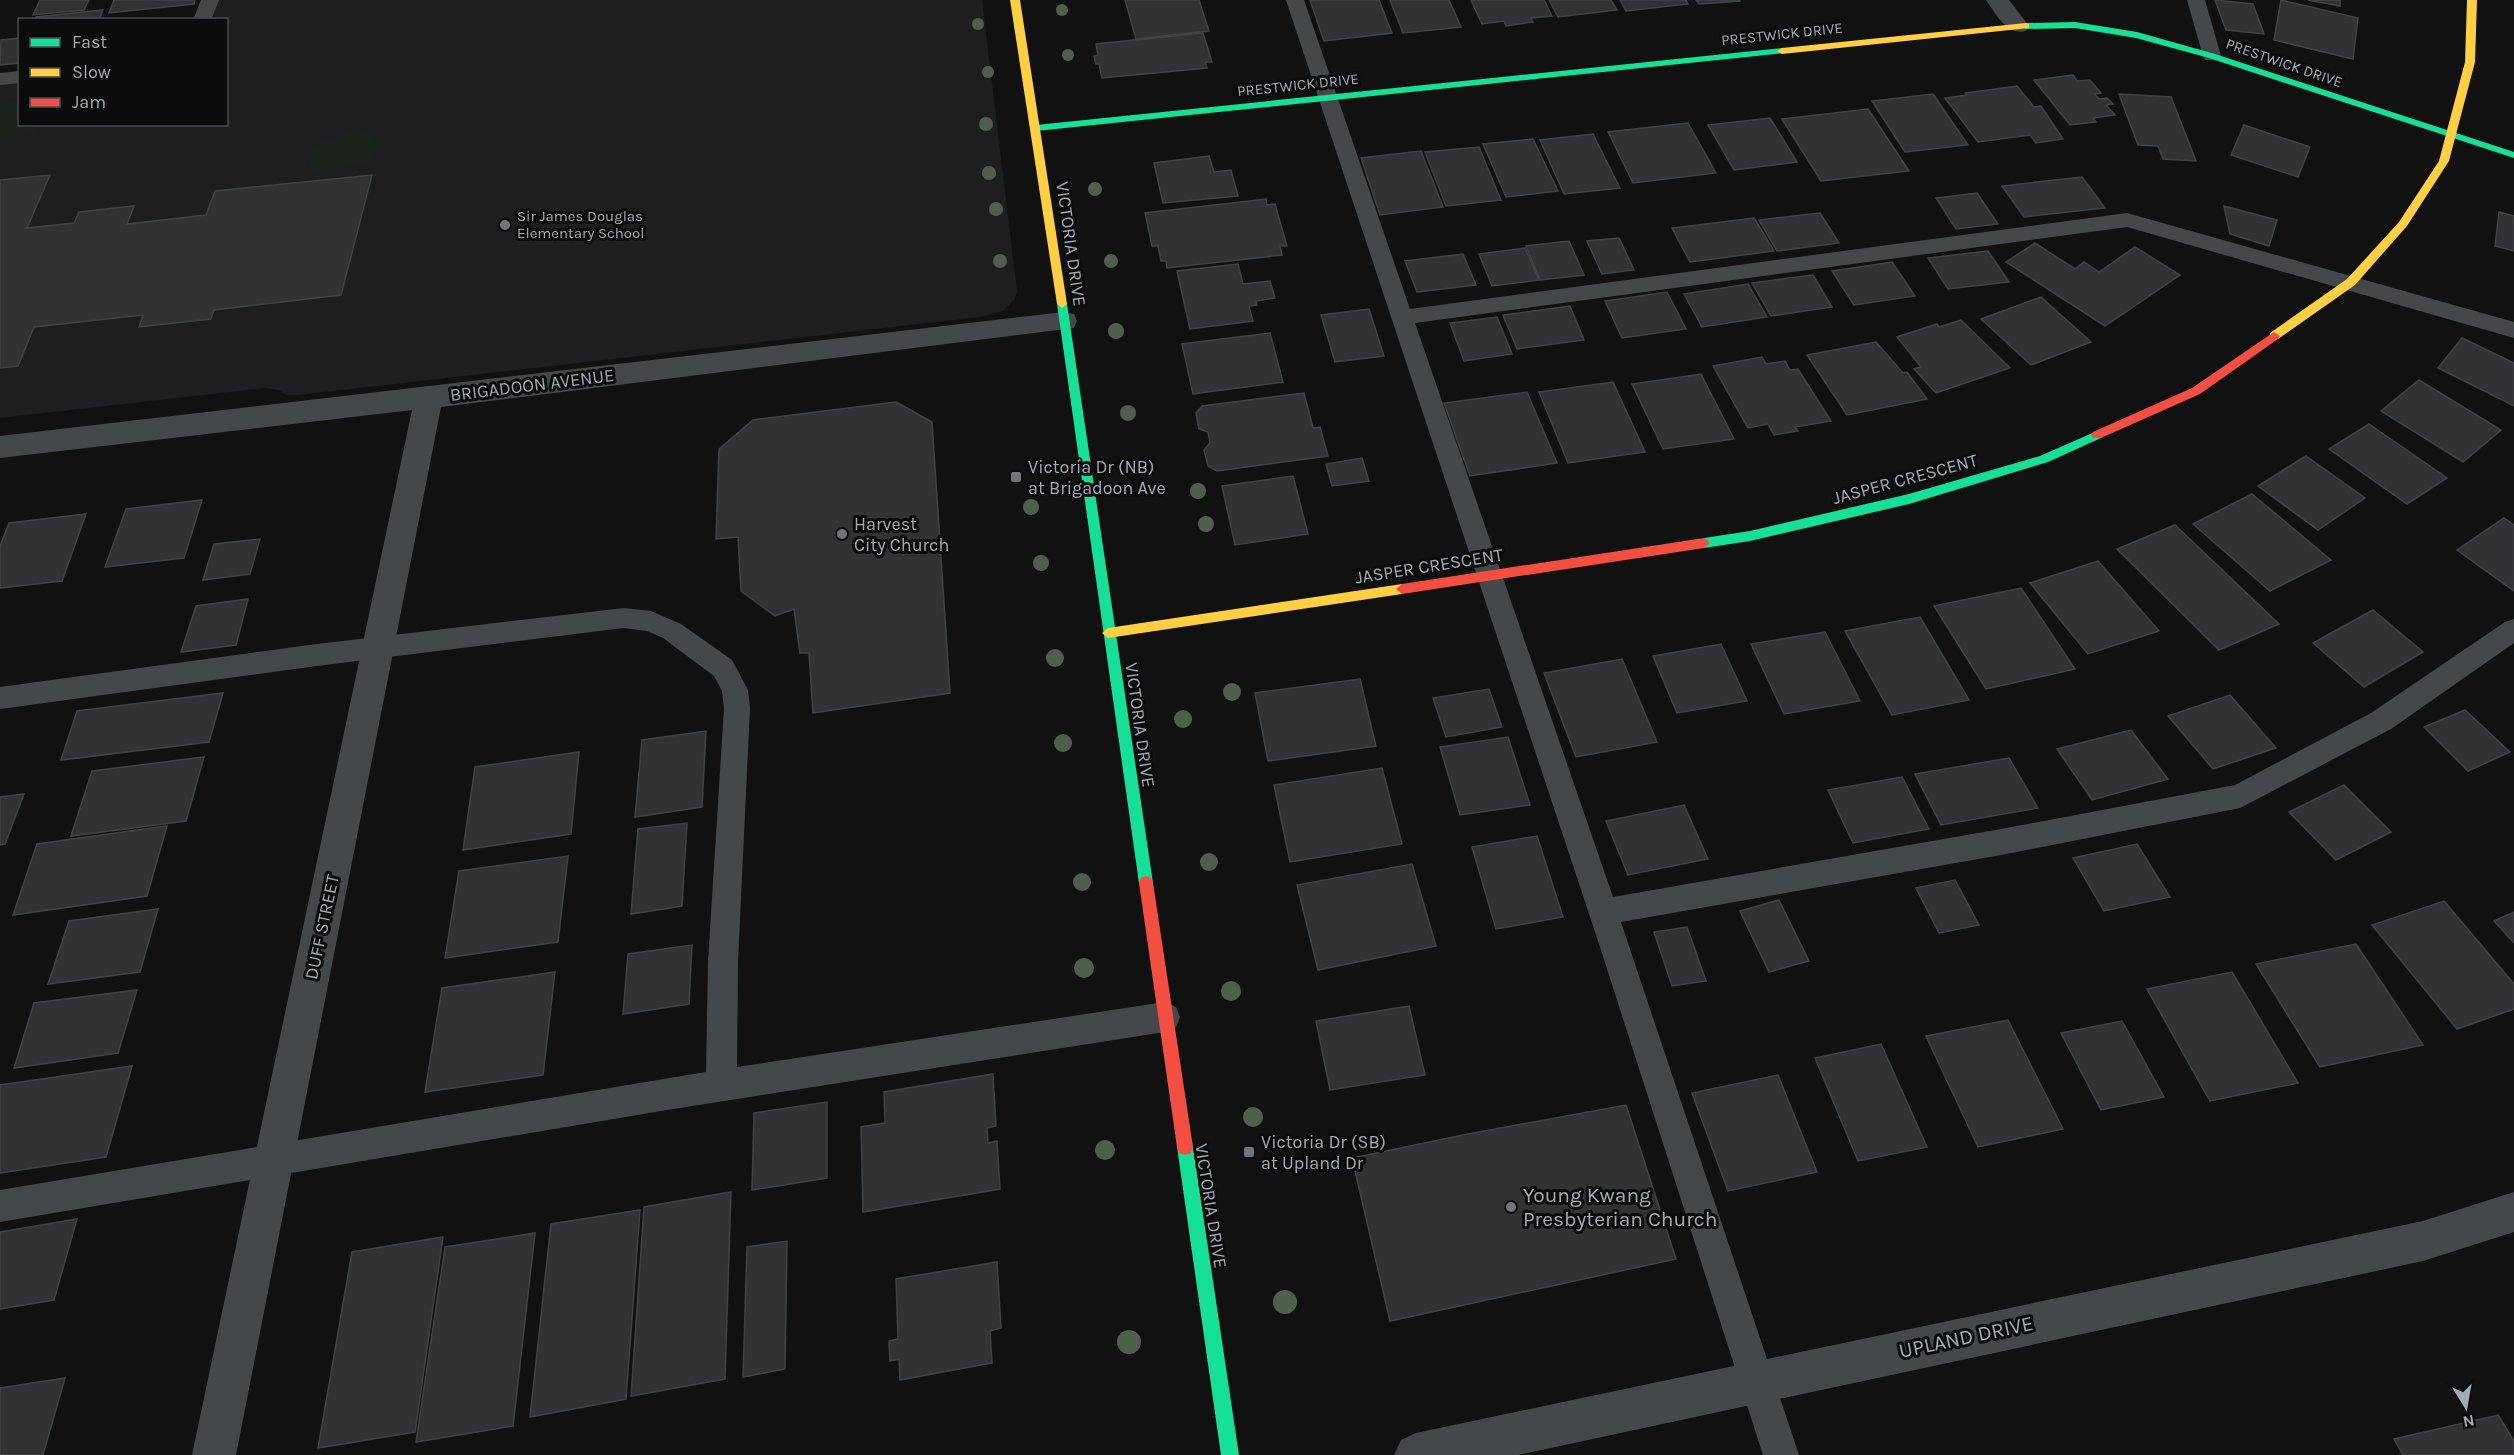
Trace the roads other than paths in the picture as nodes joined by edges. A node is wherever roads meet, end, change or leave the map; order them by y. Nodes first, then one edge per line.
1 (210, 0) edge
2 (1015, 0) edge
3 (1294, 0) edge
4 (1997, 0) edge
5 (2196, 0) edge
6 (2472, 0) edge
7 (203, 18) edge
8 (2018, 26) junction
9 (2212, 56) junction
10 (18, 77) edge
11 (0, 79) edge
12 (1328, 98) junction
13 (1036, 128) junction
14 (2452, 135) junction
15 (2514, 155) edge
16 (2351, 282) junction
17 (1404, 317) junction
18 (1064, 321) junction
19 (2514, 330) edge
20 (429, 398) junction
21 (0, 447) edge
22 (1491, 574) junction
23 (2514, 629) edge
24 (1108, 633) junction
25 (380, 648) junction
26 (0, 698) edge
27 (1604, 912) junction
28 (1165, 1017) junction
29 (721, 1085) junction
30 (274, 1161) junction
31 (0, 1206) edge
32 (2514, 1212) edge
33 (1757, 1381) junction
34 (214, 1455) edge
35 (1230, 1455) edge
36 (1416, 1455) edge
37 (1781, 1455) edge

1 - 7 lane
2 - 13 street, VICTORIA DRIVE
3 - 12 lane
4 - 8 street
5 - 9 lane
6 - 14 street, JASPER CRESCENT
8 - 9 street, PRESTWICK DRIVE
8 - 12 street, PRESTWICK DRIVE
9 - 14 street, PRESTWICK DRIVE
10 - 11 lane
12 - 13 street, PRESTWICK DRIVE
12 - 17 lane
13 - 18 street, VICTORIA DRIVE
14 - 15 street, PRESTWICK DRIVE
14 - 16 street, JASPER CRESCENT
16 - 17 lane
16 - 19 lane
16 - 22 street, JASPER CRESCENT
17 - 22 lane
18 - 20 street, BRIGADOON AVENUE
18 - 24 street, VICTORIA DRIVE
20 - 21 street, BRIGADOON AVENUE
20 - 25 street, DUFF STREET
22 - 24 street, JASPER CRESCENT
22 - 27 lane
23 - 27 lane
24 - 28 street, VICTORIA DRIVE
25 - 26 lane
25 - 29 lane
25 - 30 street, DUFF STREET
27 - 33 lane
28 - 29 lane
28 - 35 street, VICTORIA DRIVE
29 - 30 lane
30 - 31 lane
30 - 34 street, DUFF STREET
32 - 33 street, UPLAND DRIVE
33 - 36 street, UPLAND DRIVE
33 - 37 lane

